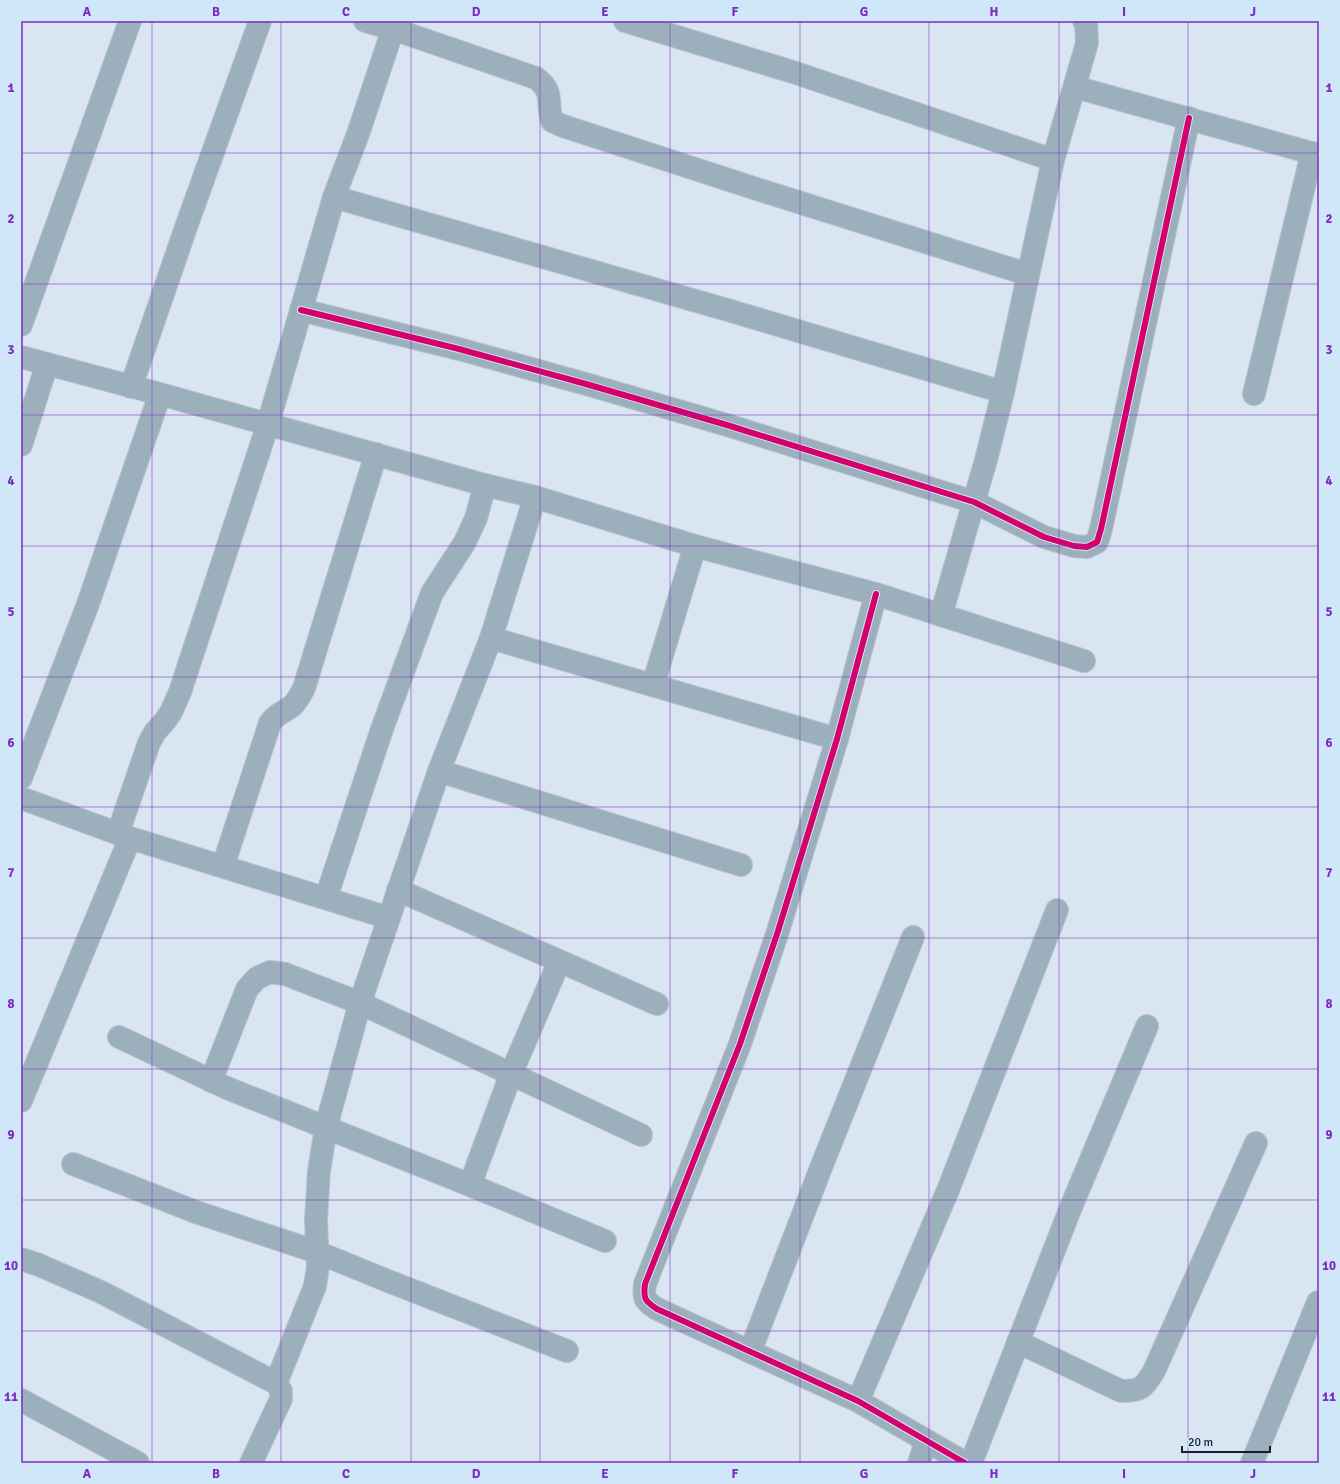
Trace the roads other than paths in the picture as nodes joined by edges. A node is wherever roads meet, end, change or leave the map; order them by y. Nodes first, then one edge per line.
1 (130, 21) edge
2 (260, 21) edge
3 (364, 21) edge
4 (625, 21) edge
5 (1084, 21) edge
6 (393, 29) junction
7 (1075, 87) junction
8 (1189, 118) junction
9 (1316, 154) edge
10 (1053, 160) junction
11 (334, 197) junction
12 (1027, 274) junction
13 (301, 310) junction
14 (21, 325) edge
15 (21, 357) edge
16 (47, 364) junction
17 (131, 387) junction
18 (1003, 392) junction
19 (160, 394) junction
20 (1254, 394) dead end
21 (268, 424) junction
22 (21, 445) edge
23 (376, 454) junction
24 (486, 485) junction
25 (535, 497) junction
26 (974, 502) junction
27 (695, 546) junction
28 (876, 594) junction
29 (941, 615) junction
30 (491, 638) junction
31 (1084, 661) dead end
32 (653, 685) junction
33 (837, 739) junction
34 (439, 771) junction
35 (21, 778) edge
36 (23, 804) edge
37 (124, 836) junction
38 (741, 865) dead end
39 (223, 866) junction
40 (398, 890) junction
41 (326, 898) junction
42 (1057, 910) dead end
43 (389, 918) junction
44 (913, 937) dead end
45 (559, 962) junction
46 (360, 1003) junction
47 (657, 1004) dead end
48 (1147, 1026) dead end
49 (119, 1037) dead end
50 (511, 1074) junction
51 (211, 1081) junction
52 (21, 1101) edge
53 (326, 1127) junction
54 (641, 1135) dead end
55 (1256, 1143) dead end
56 (73, 1164) dead end
57 (470, 1185) junction
58 (605, 1241) dead end
59 (317, 1252) junction
60 (21, 1259) edge
61 (1318, 1302) edge
62 (1018, 1342) junction
63 (567, 1351) dead end
64 (750, 1352) junction
65 (276, 1383) junction
66 (21, 1400) edge
67 (858, 1401) junction
68 (926, 1441) junction
69 (138, 1463) edge
70 (251, 1463) edge
71 (919, 1463) edge
72 (965, 1463) edge
73 (971, 1463) edge
74 (1252, 1463) edge

1 - 14 street
2 - 17 street
3 - 6 street
4 - 10 street
5 - 7 street
6 - 11 street
6 - 12 street
7 - 8 street
7 - 10 street
8 - 9 street
8 - 26 street
9 - 20 street
10 - 12 street
11 - 13 street
11 - 18 street
12 - 18 street
13 - 21 street
13 - 26 street
15 - 16 street
16 - 17 street
16 - 22 street
17 - 19 street
18 - 26 street
19 - 21 street
19 - 35 street
21 - 23 street
21 - 37 street
23 - 24 street
23 - 39 street
24 - 25 street
24 - 41 street
25 - 27 street
25 - 30 street
26 - 29 street
27 - 28 street
27 - 32 street
28 - 29 street
28 - 33 street
29 - 31 street
30 - 32 street
30 - 34 street
32 - 33 street
33 - 64 street
34 - 38 street
34 - 40 street
36 - 37 street
37 - 39 street
37 - 52 street
39 - 41 street
40 - 43 street
40 - 45 street
41 - 43 street
42 - 67 street
43 - 46 street
44 - 64 street
45 - 47 street
45 - 50 street
46 - 50 street
46 - 51 street
46 - 53 street
48 - 62 street
49 - 51 street
50 - 54 street
50 - 57 street
51 - 53 street
53 - 57 street
53 - 59 street
55 - 62 street
56 - 59 street
57 - 58 street
59 - 63 street
59 - 65 street
60 - 65 street
61 - 74 street
62 - 73 street
64 - 67 street
65 - 70 street
66 - 69 street
67 - 68 street
68 - 71 street
68 - 72 street

